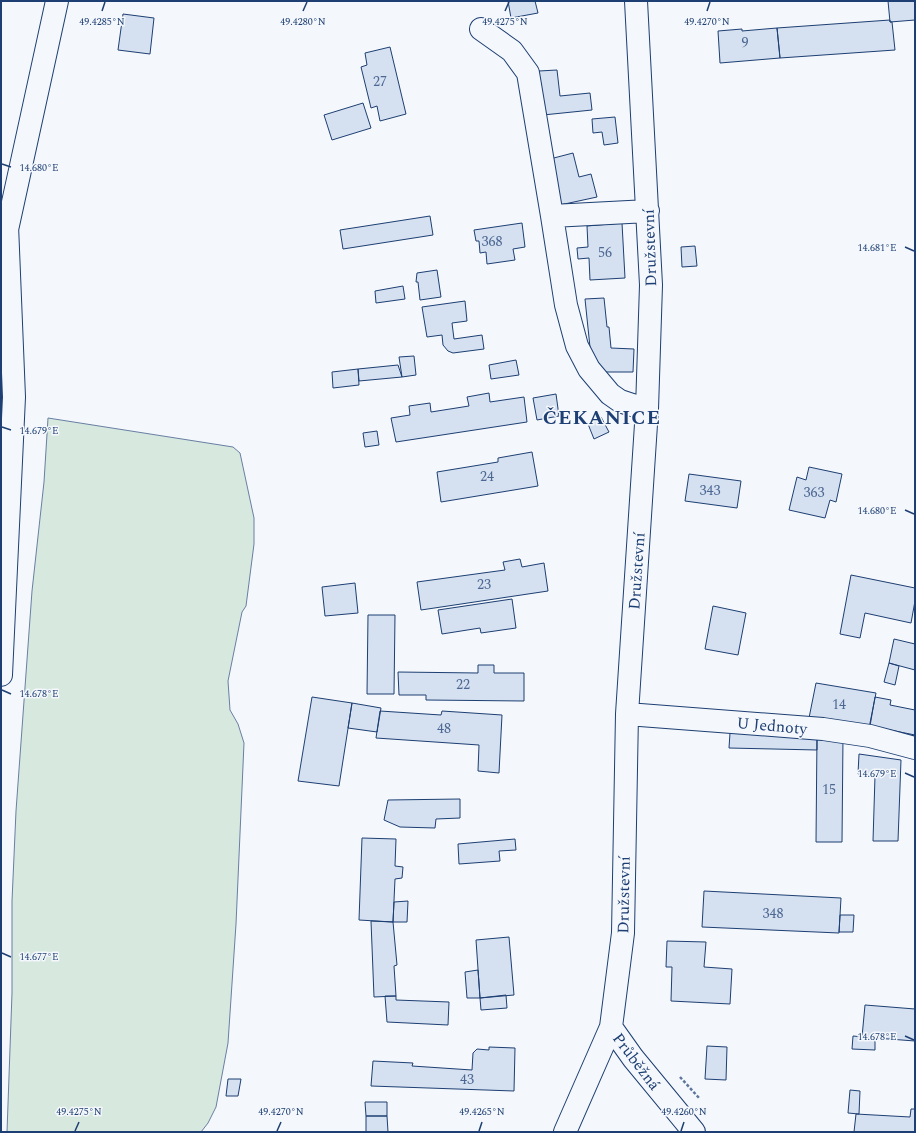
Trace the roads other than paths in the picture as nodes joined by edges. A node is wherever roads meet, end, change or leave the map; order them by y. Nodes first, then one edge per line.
1 (57, 1) edge
2 (636, 1) edge
3 (481, 28) dead end
4 (648, 211) junction
5 (552, 216) junction
6 (4, 233) edge
7 (1, 258) edge
8 (647, 409) junction
9 (1, 675) edge
10 (627, 714) junction
11 (915, 748) edge
12 (611, 1026) junction
13 (565, 1132) edge
14 (694, 1132) edge

1 - 6 street
2 - 4 street, Družstevní
3 - 5 street
4 - 5 street
4 - 8 street, Družstevní
5 - 8 street
6 - 7 street
6 - 9 street
8 - 10 street, Družstevní
10 - 11 street, U Jednoty
10 - 12 street, Družstevní
12 - 13 street, Družstevní
12 - 14 street, Průběžná

